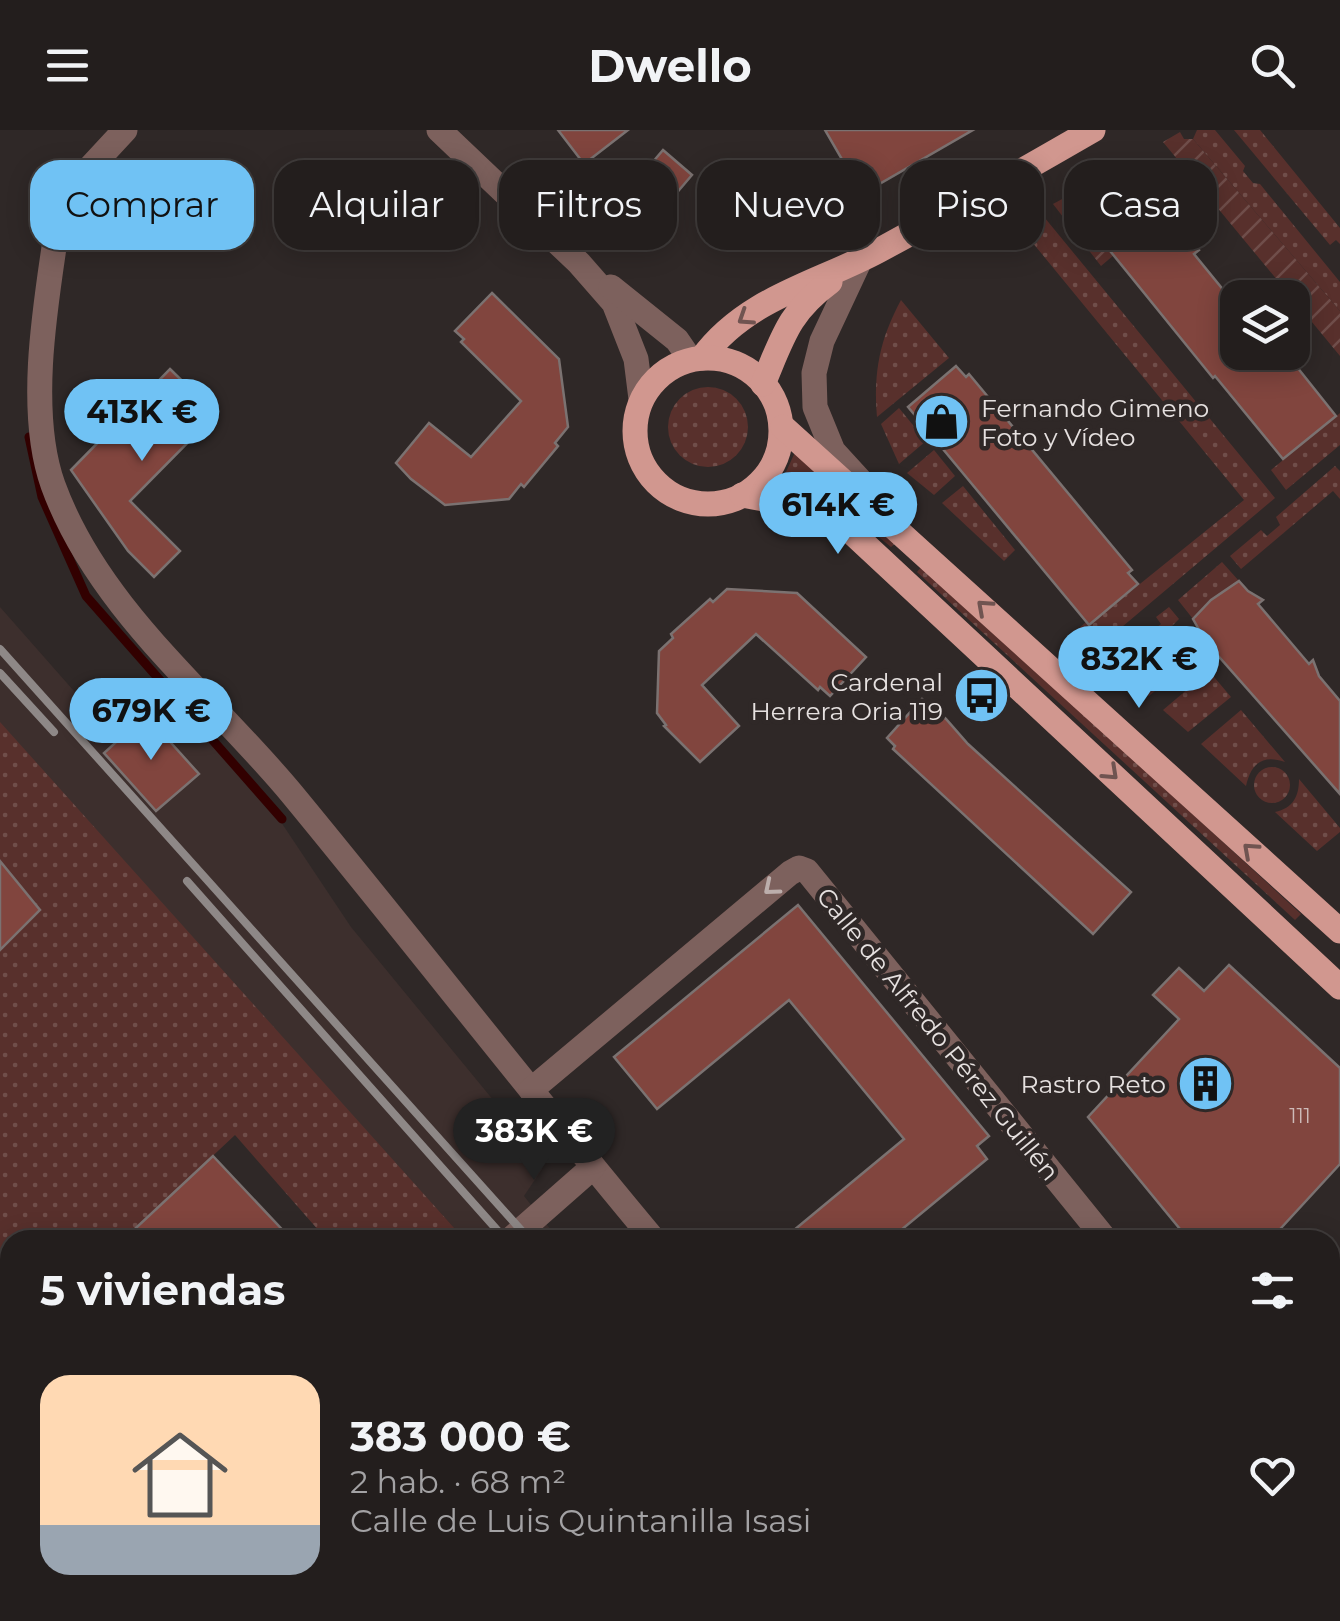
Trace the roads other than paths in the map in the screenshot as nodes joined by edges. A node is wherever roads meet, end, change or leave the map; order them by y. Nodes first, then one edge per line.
1 (124, 130) edge
2 (440, 130) edge
3 (1093, 130) edge
4 (860, 260) junction
5 (579, 263) junction
6 (696, 358) junction
7 (763, 384) junction
8 (641, 400) junction
9 (782, 427) junction
10 (742, 495) junction
11 (920, 548) junction
12 (1340, 931) edge
13 (1340, 987) edge
14 (531, 1090) junction
15 (594, 1167) junction
16 (522, 1230) edge
17 (646, 1230) edge
18 (1098, 1230) edge

1 - 14 street
2 - 5 street
3 - 4 main road
4 -> 6 main road
4 - 7 main road
4 - 11 street
5 - 6 street
5 - 8 street
6 - 7 main road
6 - 8 main road
7 - 9 main road
8 - 10 main road
9 - 10 main road
9 - 11 main road
10 -> 13 main road
12 -> 11 main road
14 - 15 street
18 -> 14 street, Calle de Alfredo Pérez Guillén
15 - 16 street
15 - 17 street

